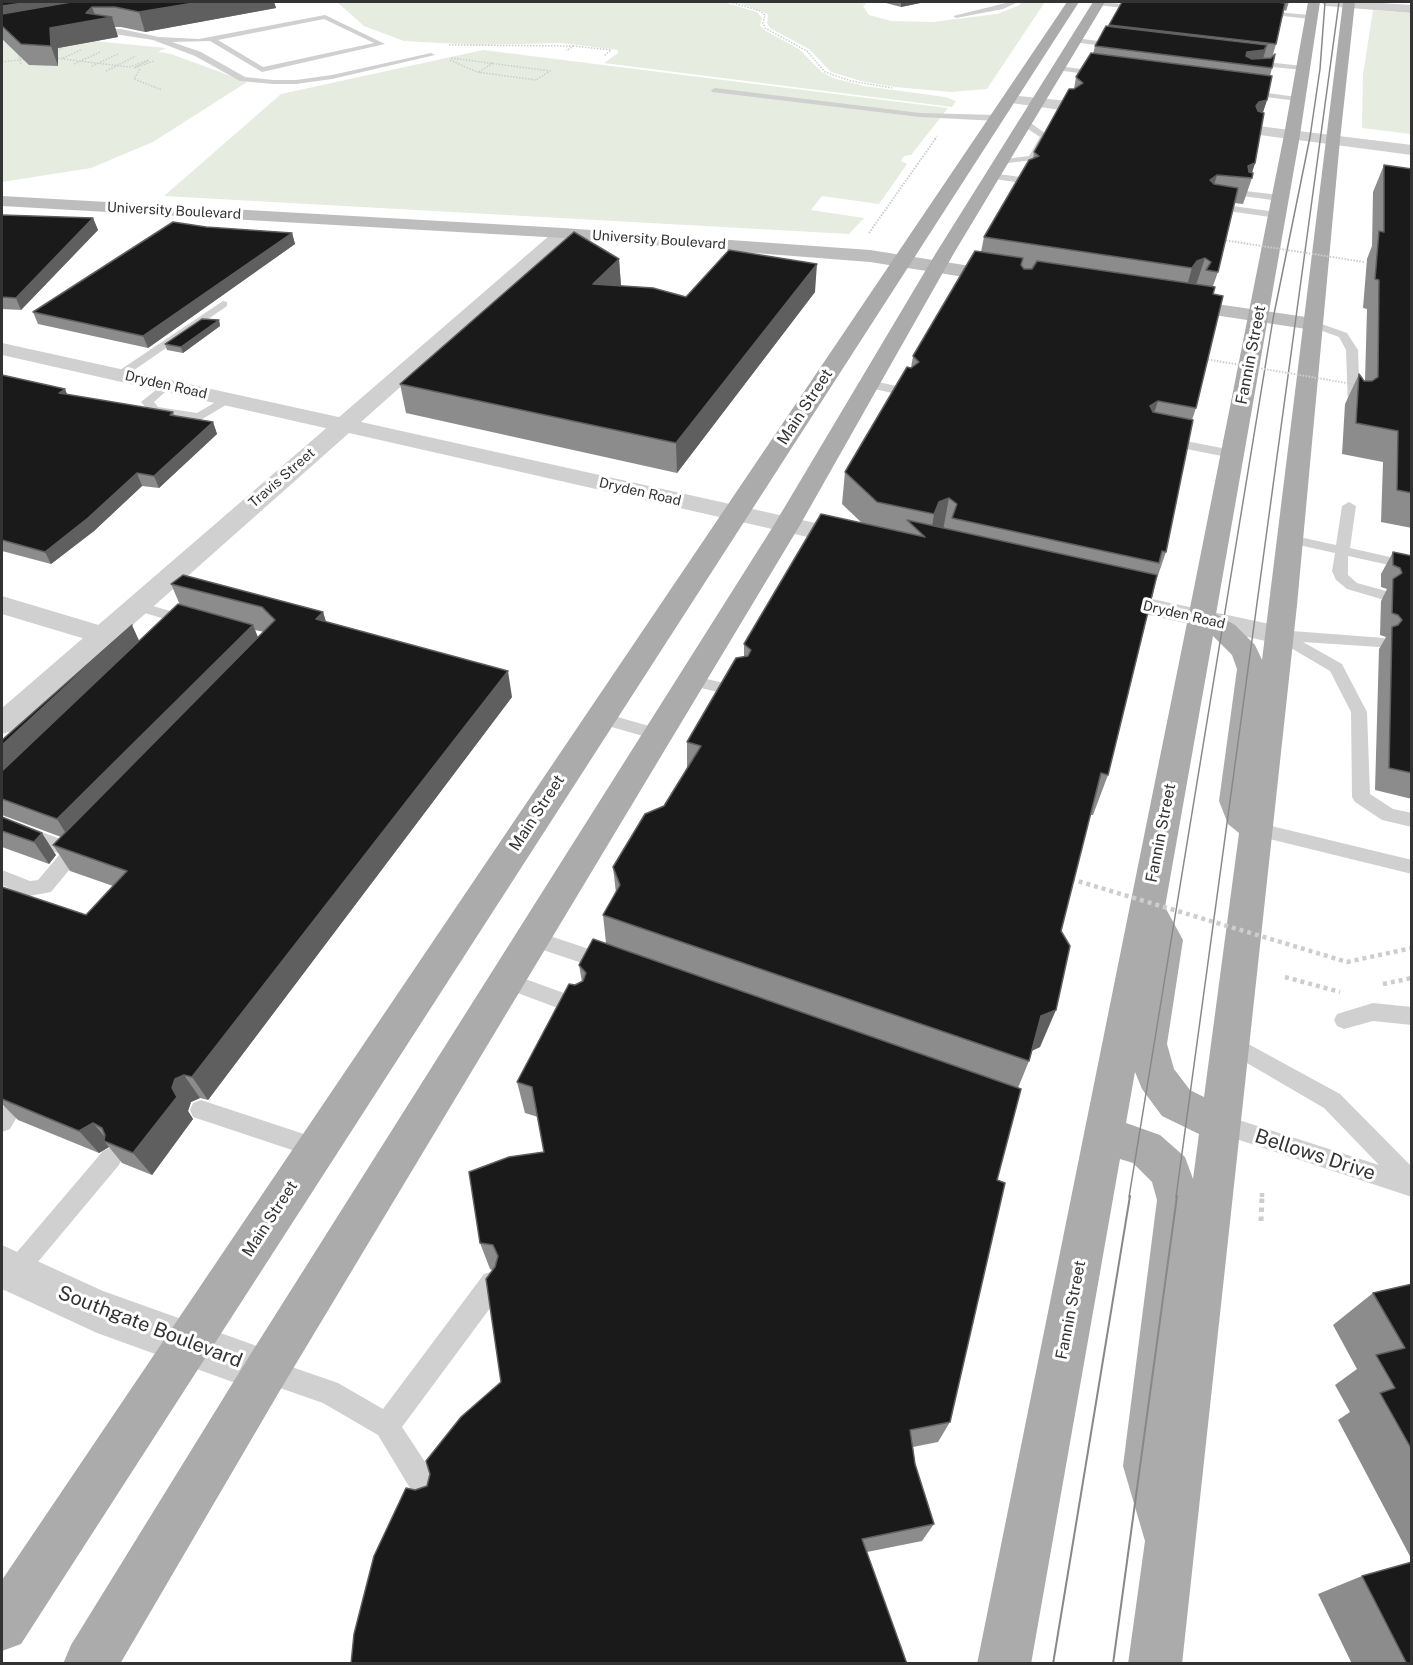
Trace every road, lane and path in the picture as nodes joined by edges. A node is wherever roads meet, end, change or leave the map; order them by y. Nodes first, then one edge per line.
1 (730, 2) edge
2 (1015, 2) edge
3 (1073, 2) edge
4 (1326, 2) edge
5 (1346, 2) edge
6 (1099, 3) edge
7 (1124, 6) edge
8 (1287, 8) dead end
9 (1412, 9) edge
10 (1313, 11) edge
11 (1276, 14) edge
12 (956, 16) dead end
13 (1280, 22) edge
14 (99, 31) dead end
15 (1345, 34) junction
16 (1081, 35) junction
17 (159, 39) junction
18 (211, 39) junction
19 (439, 45) dead end
20 (573, 46) junction
21 (1125, 46) edge
22 (63, 48) edge
23 (81, 50) edge
24 (18, 51) edge
25 (132, 51) edge
26 (566, 51) dead end
27 (54, 52) edge
28 (100, 52) dead end
29 (142, 52) edge
30 (118, 54) dead end
31 (431, 55) dead end
32 (7, 56) edge
33 (137, 56) dead end
34 (604, 56) dead end
35 (51, 57) edge
36 (31, 58) edge
37 (20, 59) junction
38 (1300, 59) junction
39 (62, 60) junction
40 (7, 61) junction
41 (80, 61) junction
42 (2, 62) edge
43 (98, 63) junction
44 (493, 63) junction
45 (74, 64) edge
46 (21, 65) edge
47 (92, 66) dead end
48 (116, 66) junction
49 (1058, 68) junction
50 (106, 71) dead end
51 (479, 73) junction
52 (1108, 74) edge
53 (1254, 78) edge
54 (896, 89) dead end
55 (162, 90) dead end
56 (715, 90) dead end
57 (1241, 92) edge
58 (1012, 95) junction
59 (1040, 99) junction
60 (1071, 102) edge
61 (952, 115) junction
62 (1293, 115) junction
63 (997, 118) junction
64 (1025, 123) junction
65 (1259, 126) edge
66 (1333, 135) junction
67 (1412, 140) edge
68 (1412, 150) edge
69 (997, 169) junction
70 (1027, 181) edge
71 (1245, 194) edge
72 (2, 201) edge
73 (1209, 206) edge
74 (1278, 207) junction
75 (563, 233) junction
76 (867, 235) dead end
77 (1223, 240) edge
78 (902, 261) junction
79 (1364, 262) dead end
80 (937, 267) junction
81 (1028, 281) edge
82 (1152, 301) edge
83 (224, 304) dead end
84 (1257, 317) junction
85 (1312, 324) junction
86 (2, 349) edge
87 (1205, 359) edge
88 (120, 374) junction
89 (869, 384) junction
90 (1359, 385) edge
91 (906, 392) edge
92 (1354, 406) dead end
93 (343, 425) junction
94 (1148, 438) edge
95 (1232, 454) junction
96 (1348, 506) dead end
97 (735, 514) junction
98 (787, 525) junction
99 (1290, 539) junction
100 (880, 546) edge
101 (1342, 550) junction
102 (1412, 566) edge
103 (1083, 592) edge
104 (1381, 594) dead end
105 (2, 605) edge
106 (136, 606) junction
107 (1202, 618) junction
108 (184, 620) junction
109 (205, 625) edge
110 (102, 635) junction
111 (1279, 635) junction
112 (167, 636) edge
113 (1379, 642) dead end
114 (690, 680) junction
115 (739, 692) edge
116 (600, 718) junction
117 (2, 724) edge
118 (657, 734) junction
119 (1412, 820) edge
120 (2, 824) edge
121 (1256, 829) junction
122 (91, 835) edge
123 (74, 852) junction
124 (1412, 867) edge
125 (2, 876) edge
126 (1071, 879) edge
127 (1147, 908) junction
128 (532, 938) junction
129 (1412, 948) edge
130 (625, 970) edge
131 (1285, 977) dead end
132 (507, 980) junction
133 (1338, 992) dead end
134 (579, 1007) edge
135 (1412, 1016) edge
136 (1344, 1020) dead end
137 (1230, 1042) junction
138 (201, 1110) dead end
139 (1220, 1124) junction
140 (1104, 1134) junction
141 (316, 1148) junction
142 (111, 1158) edge
143 (1412, 1184) edge
144 (1262, 1192) dead end
145 (1261, 1221) dead end
146 (8, 1270) edge
147 (493, 1283) edge
148 (187, 1343) junction
149 (266, 1371) junction
150 (387, 1426) junction
151 (429, 1493) edge
152 (1169, 1545) junction
153 (2, 1625) edge
154 (90, 1664) edge
155 (1004, 1664) edge
156 (1155, 1664) edge

1 - 54 path
2 - 12 lane
3 - 58 main road, Main Street
4 - 5 street
5 - 9 street
5 - 15 main road
6 - 7 lane
6 - 16 main road
8 - 10 lane
10 - 11 lane
10 - 13 lane
10 - 15 main road
10 - 38 main road, Fannin Street
14 - 17 lane
15 - 66 main road
16 - 21 lane
16 - 49 main road
17 - 18 lane
17 - 31 lane
18 - 18 lane
19 - 20 path
20 - 26 path
20 - 34 path
22 - 27 path
23 - 39 path
24 - 37 path
25 - 29 path
28 - 41 path
30 - 43 path
32 - 40 path
33 - 48 path
35 - 39 path
36 - 37 path
37 - 40 path
37 - 46 path
38 - 53 lane
38 - 62 main road, Fannin Street
39 - 41 path
40 - 42 path
41 - 43 path
41 - 45 path
43 - 47 path
43 - 48 path
44 - 51 path
44 - 51 path
44 - 51 path
48 - 50 path
48 - 55 path
49 - 52 lane
49 - 59 main road
56 - 61 lane
57 - 62 lane
58 - 59 street
58 - 63 main road, Main Street
59 - 60 street
59 - 64 main road
61 - 63 lane
61 - 76 path
62 - 65 street
62 - 66 street
62 - 74 main road, Fannin Street
63 - 78 main road, Main Street
64 - 69 main road
64 - 69 lane
66 - 67 street
66 - 68 street
66 - 85 main road
69 - 70 lane
69 - 80 main road
71 - 74 lane
72 - 75 main road, University Boulevard
73 - 74 lane
74 - 84 main road, Fannin Street
75 - 78 main road, University Boulevard
75 - 93 street, Travis Street
77 - 79 path, bridge
78 - 80 main road, University Boulevard
78 - 97 main road, Main Street
80 - 81 main road, University Boulevard
80 - 89 main road
82 - 84 main road
83 - 88 lane
84 - 85 main road
84 - 95 main road, Fannin Street
85 - 92 lane
85 - 99 main road
86 - 88 street, Dryden Road
87 - 90 path, bridge
88 - 93 street, Dryden Road
89 - 91 lane
89 - 98 main road
93 - 97 street, Dryden Road
93 - 106 street, Travis Street
94 - 95 lane
95 - 107 main road, Fannin Street
96 - 101 lane
97 - 98 street, Dryden Road
97 - 116 main road, Main Street
98 - 100 street, Dryden Road
98 - 114 main road
99 - 101 lane
99 - 111 main road
101 - 102 lane
101 - 104 lane
103 - 107 street, Dryden Road
105 - 110 street
106 - 108 lane
106 - 110 street, Travis Street
107 - 111 street, Dryden Road
107 - 121 main road
107 - 127 main road, Fannin Street
108 - 109 lane
108 - 112 lane
110 - 117 street, Travis Street
111 - 113 lane
111 - 119 lane
111 - 121 main road
114 - 115 lane
114 - 118 main road
116 - 118 lane
116 - 141 main road, Main Street
118 - 128 main road
120 - 123 lane
121 - 124 lane
121 - 137 main road
122 - 123 lane
123 - 125 lane
126 - 129 path, bridge
127 - 139 main road
127 - 140 main road, Fannin Street
128 - 130 lane
128 - 132 main road
131 - 133 path
132 - 134 lane
132 - 149 main road
135 - 136 lane
137 - 139 main road
137 - 143 lane
138 - 141 lane
139 - 143 lane, Bellows Drive
139 - 152 main road
140 - 152 main road
140 - 155 main road, Fannin Street
141 - 148 main road, Main Street
142 - 146 lane
144 - 145 path
146 - 148 street, Southgate Boulevard
147 - 150 lane
148 - 149 street, Southgate Boulevard
148 - 153 main road, Main Street
149 - 150 lane
149 - 154 main road
150 - 151 lane
152 - 156 main road

